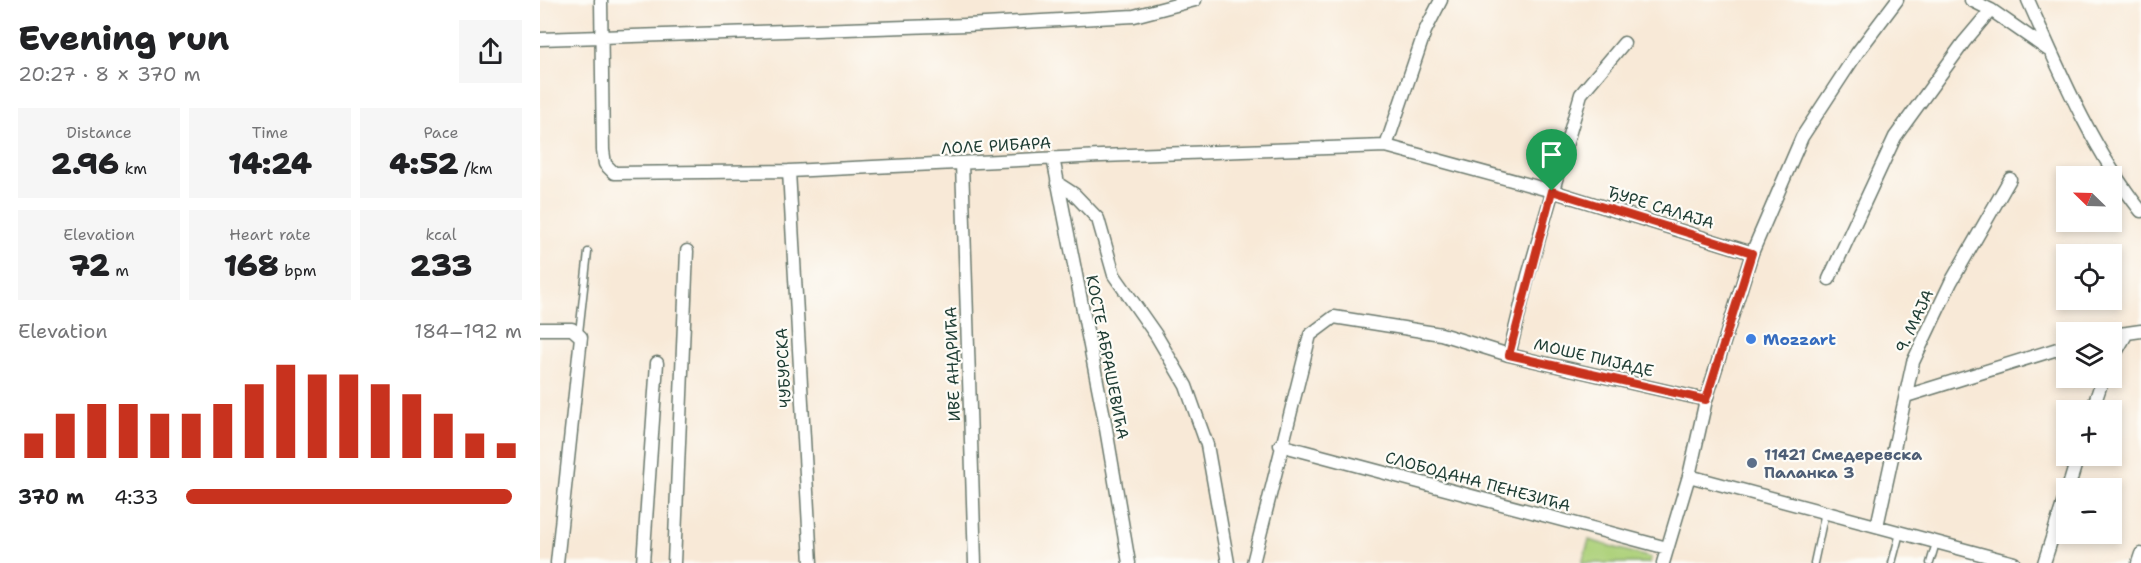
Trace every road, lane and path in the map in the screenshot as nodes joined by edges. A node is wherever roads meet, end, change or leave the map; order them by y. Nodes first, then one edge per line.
1 (601, 0) edge
2 (1195, 0) edge
3 (1441, 0) edge
4 (1897, 0) edge
5 (1971, 0) edge
6 (2028, 0) edge
7 (1991, 10) junction
8 (601, 36) junction
9 (540, 39) edge
10 (1624, 43) dead end
11 (2051, 52) junction
12 (1386, 146) junction
13 (1053, 158) junction
14 (962, 163) junction
15 (789, 171) junction
16 (2010, 179) dead end
17 (1058, 183) junction
18 (1552, 191) junction
19 (2141, 211) edge
20 (687, 251) dead end
21 (588, 252) dead end
22 (1752, 253) junction
23 (1829, 279) dead end
24 (540, 329) edge
25 (2141, 331) edge
26 (2127, 333) junction
27 (2122, 334) edge
28 (580, 335) junction
29 (2122, 342) edge
30 (2056, 349) edge
31 (1509, 355) junction
32 (657, 363) dead end
33 (1906, 396) junction
34 (1706, 400) junction
35 (1281, 445) junction
36 (1689, 476) junction
37 (1826, 511) junction
38 (2056, 525) edge
39 (1877, 526) junction
40 (1901, 532) junction
41 (1936, 543) junction
42 (1667, 548) junction
43 (2141, 554) edge
44 (557, 563) edge
45 (643, 563) edge
46 (674, 563) edge
47 (811, 563) edge
48 (975, 563) edge
49 (1129, 563) edge
50 (1228, 563) edge
51 (1253, 563) edge
52 (1663, 563) edge
53 (1814, 563) edge
54 (1892, 563) edge
55 (1930, 563) edge
56 (2014, 563) edge
57 (2044, 563) edge
58 (2138, 563) edge

1 - 8 street
2 - 8 street
3 - 12 street
4 - 22 street
5 - 7 street
6 - 11 street
7 - 11 street
7 - 23 street
8 - 9 street
8 - 15 street, ЛОЛЕ РИБАРА
10 - 18 street
11 - 19 street
12 - 13 street, ЛОЛЕ РИБАРА
12 - 18 street, ЂУРЕ САЛАЈА
13 - 14 street, ЛОЛЕ РИБАРА
13 - 17 street, КОСТЕ АБРАШЕВИЋА
14 - 15 street, ЛОЛЕ РИБАРА
14 - 48 street, ИВЕ АНДРИЋА
15 - 47 street, ЧУБУРСКА
16 - 33 street, 9. МАЈА
17 - 49 street, КОСТЕ АБРАШЕВИЋА
17 - 50 street
18 - 22 street, ЂУРЕ САЛАЈА
18 - 31 street
20 - 46 street
21 - 28 lane
22 - 34 street
24 - 28 street
25 - 26 street
26 - 27 street
26 - 29 street
28 - 44 street
30 - 33 street
31 - 34 street, МОШЕ ПИЈАДЕ
31 - 35 street, МОШЕ ПИЈАДЕ
32 - 45 street
33 - 39 street, 9. МАЈА
34 - 36 street
35 - 42 street, СЛОБОДАНА ПЕНЕЗИЋА
35 - 51 street
36 - 37 street
36 - 42 street
37 - 39 street
37 - 53 lane
38 - 57 street
39 - 40 street
40 - 41 street
40 - 54 lane
41 - 55 lane
41 - 56 street
42 - 52 street
43 - 58 street

